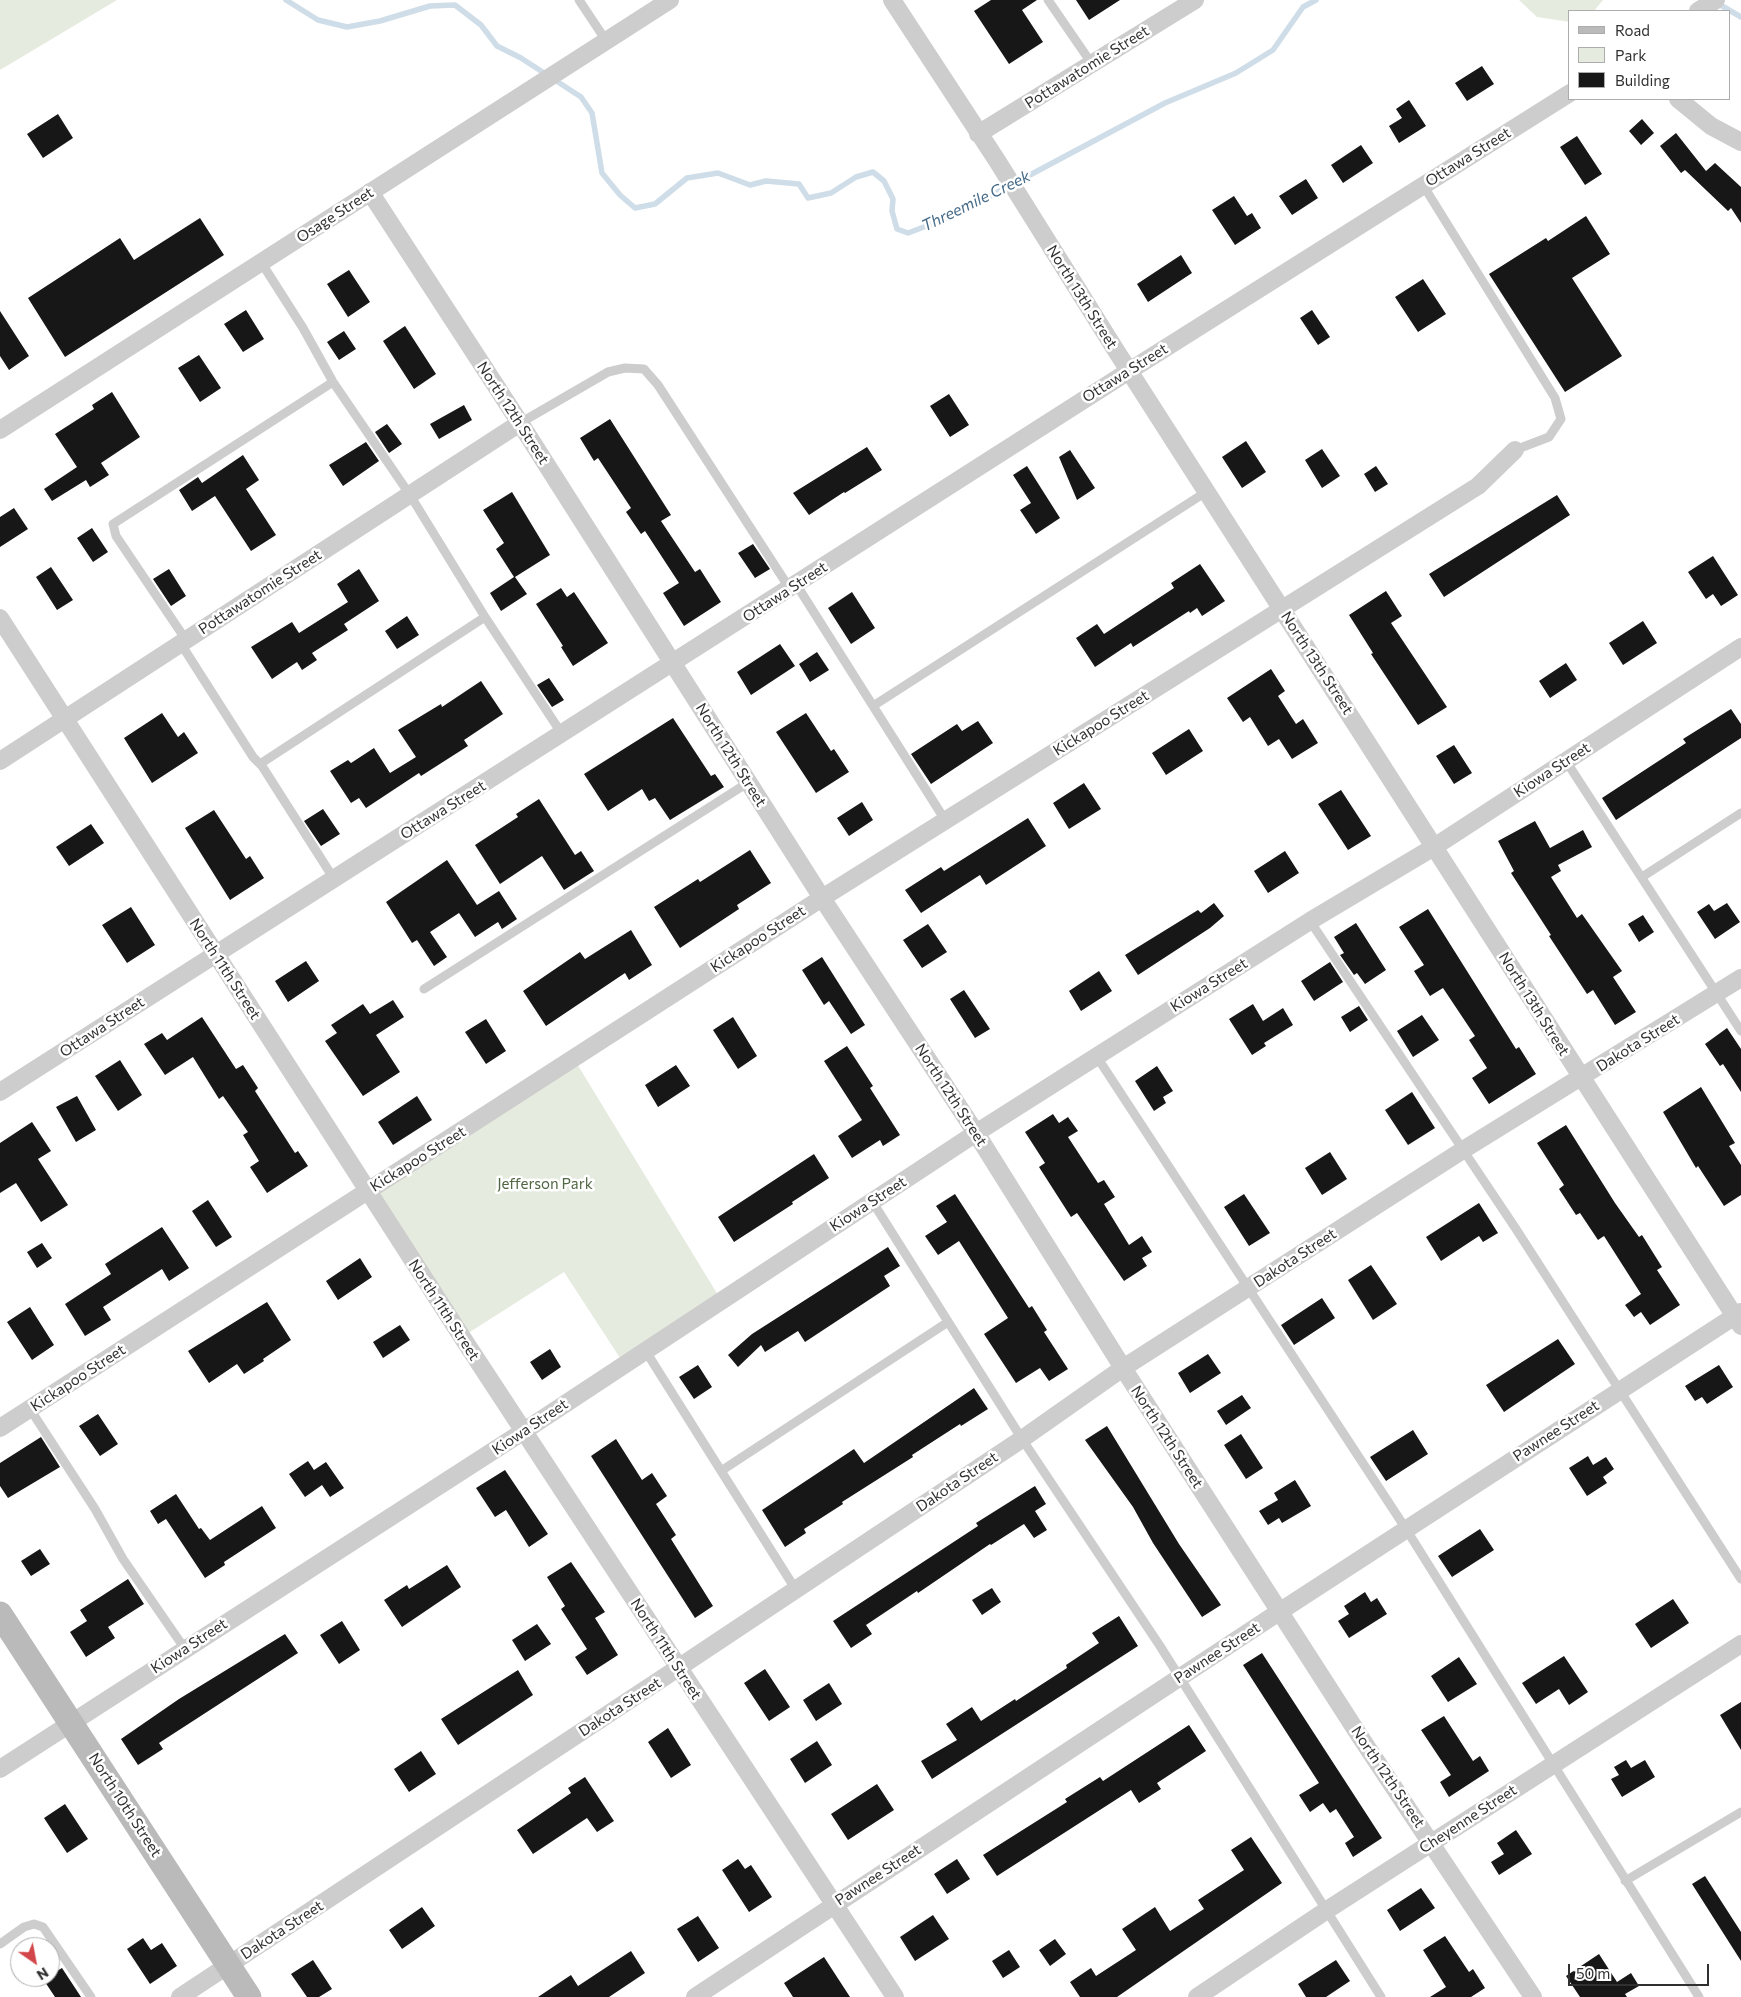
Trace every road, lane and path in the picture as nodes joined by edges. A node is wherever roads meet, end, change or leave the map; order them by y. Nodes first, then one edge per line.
1 (579, 0) edge
2 (670, 0) edge
3 (892, 0) edge
4 (1048, 0) edge
5 (1195, 0) edge
6 (1716, 0) edge
7 (1700, 10) edge
8 (606, 42) junction
9 (1092, 64) junction
10 (1568, 94) edge
11 (1679, 100) edge
12 (978, 134) junction
13 (1741, 142) edge
14 (1423, 186) junction
15 (370, 192) junction
16 (262, 262) junction
17 (1129, 371) junction
18 (333, 382) junction
19 (520, 423) junction
20 (0, 430) edge
21 (1515, 450) joint
22 (1206, 492) junction
23 (410, 495) junction
24 (793, 587) junction
25 (1282, 609) junction
26 (485, 617) junction
27 (0, 618) edge
28 (184, 642) junction
29 (1741, 647) edge
30 (673, 664) junction
31 (873, 706) junction
32 (65, 719) junction
33 (562, 734) junction
34 (1566, 760) junction
35 (0, 761) edge
36 (262, 766) junction
37 (748, 782) junction
38 (1741, 813) edge
39 (945, 820) junction
40 (1434, 847) junction
41 (1642, 877) junction
42 (334, 879) junction
43 (822, 898) junction
44 (1310, 921) junction
45 (216, 954) junction
46 (1741, 978) edge
47 (424, 990) dead end
48 (1717, 994) junction
49 (1741, 1031) edge
50 (1097, 1056) junction
51 (1581, 1078) junction
52 (0, 1092) edge
53 (976, 1133) junction
54 (1464, 1150) junction
55 (367, 1191) junction
56 (872, 1201) junction
57 (1248, 1288) junction
58 (1739, 1318) edge
59 (948, 1322) junction
60 (645, 1350) junction
61 (1123, 1368) junction
62 (1619, 1390) junction
63 (30, 1409) junction
64 (0, 1428) edge
65 (524, 1431) junction
66 (1022, 1439) junction
67 (721, 1471) junction
68 (1406, 1529) junction
69 (1741, 1579) edge
70 (796, 1590) junction
71 (1279, 1612) junction
72 (0, 1614) edge
73 (1741, 1644) edge
74 (185, 1649) junction
75 (678, 1668) junction
76 (1180, 1678) junction
77 (71, 1722) junction
78 (1553, 1765) junction
79 (0, 1770) edge
80 (1741, 1812) edge
81 (1431, 1843) junction
82 (1625, 1881) junction
83 (834, 1904) junction
84 (1327, 1910) junction
85 (0, 1944) edge
86 (229, 1965) junction
87 (91, 1997) edge
88 (180, 1997) edge
89 (250, 1997) edge
90 (695, 1997) edge
91 (895, 1997) edge
92 (1197, 1997) edge
93 (1381, 1997) edge
94 (1534, 1997) edge
95 (1699, 1997) edge

1 - 8 lane
2 - 8 street, Osage Street
3 - 12 street, North 13th Street
4 - 9 lane
5 - 9 street, Pottawatomie Street
6 - 7 street
8 - 15 street, Osage Street
9 - 12 street, Pottawatomie Street
10 - 14 street, Ottawa Street
11 - 13 street
12 - 17 street, North 13th Street
14 - 17 street, Ottawa Street
14 - 21 lane
15 - 16 street, Osage Street
15 - 19 street, North 12th Street
16 - 18 lane
16 - 20 street, Osage Street
17 - 22 street, North 13th Street
17 - 24 street, Ottawa Street
18 - 23 lane
18 - 28 lane
19 - 23 street, Pottawatomie Street
19 - 24 lane
19 - 30 street, North 12th Street
21 - 25 street, Kickapoo Street
22 - 25 street, North 13th Street
22 - 31 lane
23 - 26 lane
23 - 28 street, Pottawatomie Street
24 - 30 street, Ottawa Street
24 - 31 lane
25 - 39 street, Kickapoo Street
25 - 40 street, North 13th Street
26 - 33 lane
26 - 36 lane
27 - 32 street, North 11th Street
28 - 32 street, Pottawatomie Street
28 - 36 lane
29 - 34 street, Kiowa Street
30 - 33 street, Ottawa Street
30 - 37 street, North 12th Street
31 - 39 lane
32 - 35 street, Pottawatomie Street
32 - 45 street, North 11th Street
33 - 42 street, Ottawa Street
34 - 40 street, Kiowa Street
34 - 41 lane
36 - 42 lane
37 - 43 street, North 12th Street
37 - 47 lane
38 - 41 lane
39 - 43 street, Kickapoo Street
40 - 44 street, Kiowa Street
40 - 51 street, North 13th Street
41 - 48 lane
42 - 45 street, Ottawa Street
43 - 53 street, North 12th Street
43 - 55 street, Kickapoo Street
44 - 50 street, Kiowa Street
44 - 54 lane
45 - 52 street, Ottawa Street
45 - 55 street, North 11th Street
46 - 48 street, Dakota Street
48 - 49 lane
48 - 51 street, Dakota Street
50 - 53 street, Kiowa Street
50 - 57 lane
51 - 54 street, Dakota Street
51 - 58 street, North 13th Street
53 - 56 street, Kiowa Street
53 - 61 street, North 12th Street
54 - 57 street, Dakota Street
54 - 62 lane
55 - 63 street, Kickapoo Street
55 - 65 street, North 11th Street
56 - 59 lane
56 - 60 street, Kiowa Street
57 - 61 street, Dakota Street
57 - 68 lane
58 - 62 street, Pawnee Street
59 - 66 lane
59 - 67 lane
60 - 65 street, Kiowa Street
60 - 67 lane
61 - 66 street, Dakota Street
61 - 71 street, North 12th Street
62 - 68 street, Pawnee Street
62 - 69 lane
63 - 64 street, Kickapoo Street
63 - 74 lane
65 - 74 street, Kiowa Street
65 - 75 street, North 11th Street
66 - 70 street, Dakota Street
66 - 76 lane
67 - 70 lane
68 - 71 street, Pawnee Street
68 - 78 lane
70 - 75 street, Dakota Street
71 - 76 street, Pawnee Street
71 - 81 street, North 12th Street
72 - 77 street, North 10th Street
73 - 78 street, Cheyenne Street
74 - 77 street, Kiowa Street
75 - 83 street, North 11th Street
75 - 86 street, Dakota Street
76 - 83 street, Pawnee Street
76 - 84 lane
77 - 79 street, Kiowa Street
77 - 86 street, North 10th Street
78 - 81 street, Cheyenne Street
78 - 82 lane
80 - 82 lane
81 - 84 street, Cheyenne Street
81 - 94 street, North 12th Street
82 - 95 lane
83 - 90 street, Pawnee Street
83 - 91 street, North 11th Street
84 - 92 street, Cheyenne Street
84 - 93 lane
85 - 87 lane
86 - 88 street, Dakota Street
86 - 89 street, North 10th Street

